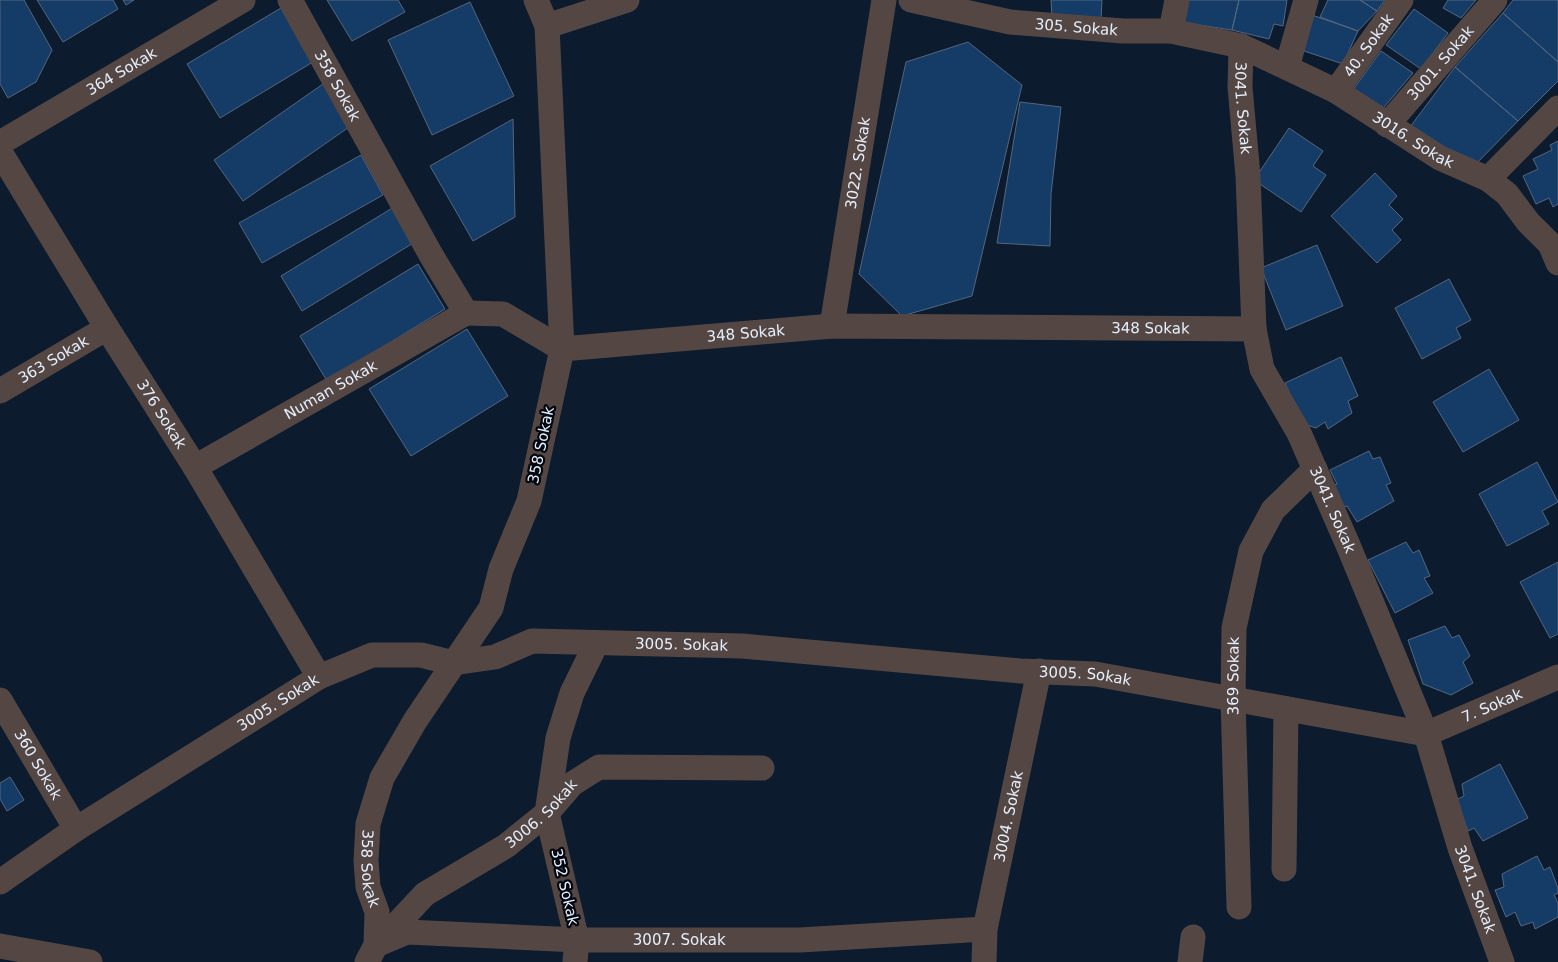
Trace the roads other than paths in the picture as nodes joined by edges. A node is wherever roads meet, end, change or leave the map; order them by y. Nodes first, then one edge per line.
1 (243, 0) edge
2 (290, 0) edge
3 (536, 0) edge
4 (628, 0) edge
5 (884, 0) edge
6 (911, 0) edge
7 (1177, 0) edge
8 (1306, 0) edge
9 (1401, 0) edge
10 (1495, 0) edge
11 (1011, 11) edge
12 (547, 26) junction
13 (1171, 31) junction
14 (1241, 46) junction
15 (1287, 67) junction
16 (1336, 92) junction
17 (1558, 108) edge
18 (1387, 126) junction
19 (0, 143) edge
20 (0, 152) edge
21 (1488, 179) junction
22 (1558, 263) edge
23 (466, 313) junction
24 (832, 326) junction
25 (107, 328) junction
26 (1254, 329) junction
27 (562, 349) junction
28 (0, 391) edge
29 (194, 467) junction
30 (1315, 469) junction
31 (596, 644) junction
32 (453, 663) junction
33 (1039, 671) junction
34 (319, 677) junction
35 (1558, 677) edge
36 (1233, 699) junction
37 (0, 700) edge
38 (1286, 709) junction
39 (1426, 734) junction
40 (762, 768) dead end
41 (547, 813) junction
42 (76, 829) junction
43 (1284, 869) dead end
44 (0, 882) edge
45 (1239, 907) dead end
46 (985, 929) junction
47 (1193, 937) dead end
48 (0, 946) edge
49 (576, 951) edge
50 (801, 951) edge
51 (372, 954) edge
52 (90, 962) edge
53 (358, 962) edge
54 (984, 962) edge
55 (1190, 962) edge
56 (1502, 962) edge

1 - 19 street, 364 Sokak
2 - 23 street, 358 Sokak
3 - 12 street
4 - 12 street
5 - 24 street, 3022. Sokak
6 - 11 street, 305. Sokak
7 - 13 street
8 - 15 street
9 - 16 street, 40. Sokak
10 - 18 street, 3001. Sokak
11 - 13 street, 305. Sokak
12 - 27 street
13 - 14 street, 305. Sokak
14 - 15 street, 3016. Sokak
14 - 26 street, 3041. Sokak
15 - 16 street, 3016. Sokak
16 - 18 street, 3016. Sokak
17 - 21 street
18 - 21 street, 3016. Sokak
20 - 25 street, 376 Sokak
21 - 22 street, 3016. Sokak
23 - 27 street
23 - 29 street, Numan Sokak
24 - 26 street, 348 Sokak
24 - 27 street, 348 Sokak
25 - 28 street, 363 Sokak
25 - 29 street, 376 Sokak
26 - 30 street, 3041. Sokak
27 - 32 street, 358 Sokak
29 - 34 street, 376 Sokak
30 - 36 street, 369 Sokak
30 - 39 street, 3041. Sokak
31 - 32 street, 3005. Sokak
31 - 33 street, 3005. Sokak
31 - 41 street
32 - 34 street, 3005. Sokak
32 - 51 street, 358 Sokak
33 - 36 street, 3005. Sokak
33 - 46 street, 3004. Sokak
34 - 42 street, 3005. Sokak
35 - 39 street, 7. Sokak
36 - 38 street, 3005. Sokak
36 - 45 street, 369 Sokak
37 - 42 street, 360 Sokak
38 - 39 street, 3005. Sokak
38 - 43 street
39 - 56 street, 3041. Sokak
40 - 41 street, 3006. Sokak
41 - 49 street, 352 Sokak
41 - 51 street, 3006. Sokak
42 - 44 street, 3005. Sokak
46 - 50 street, 3007. Sokak
46 - 54 street, 3004. Sokak
47 - 55 street
48 - 52 street
49 - 50 street, 3007. Sokak
49 - 51 street, 3007. Sokak
51 - 53 street, 3006. Sokak

